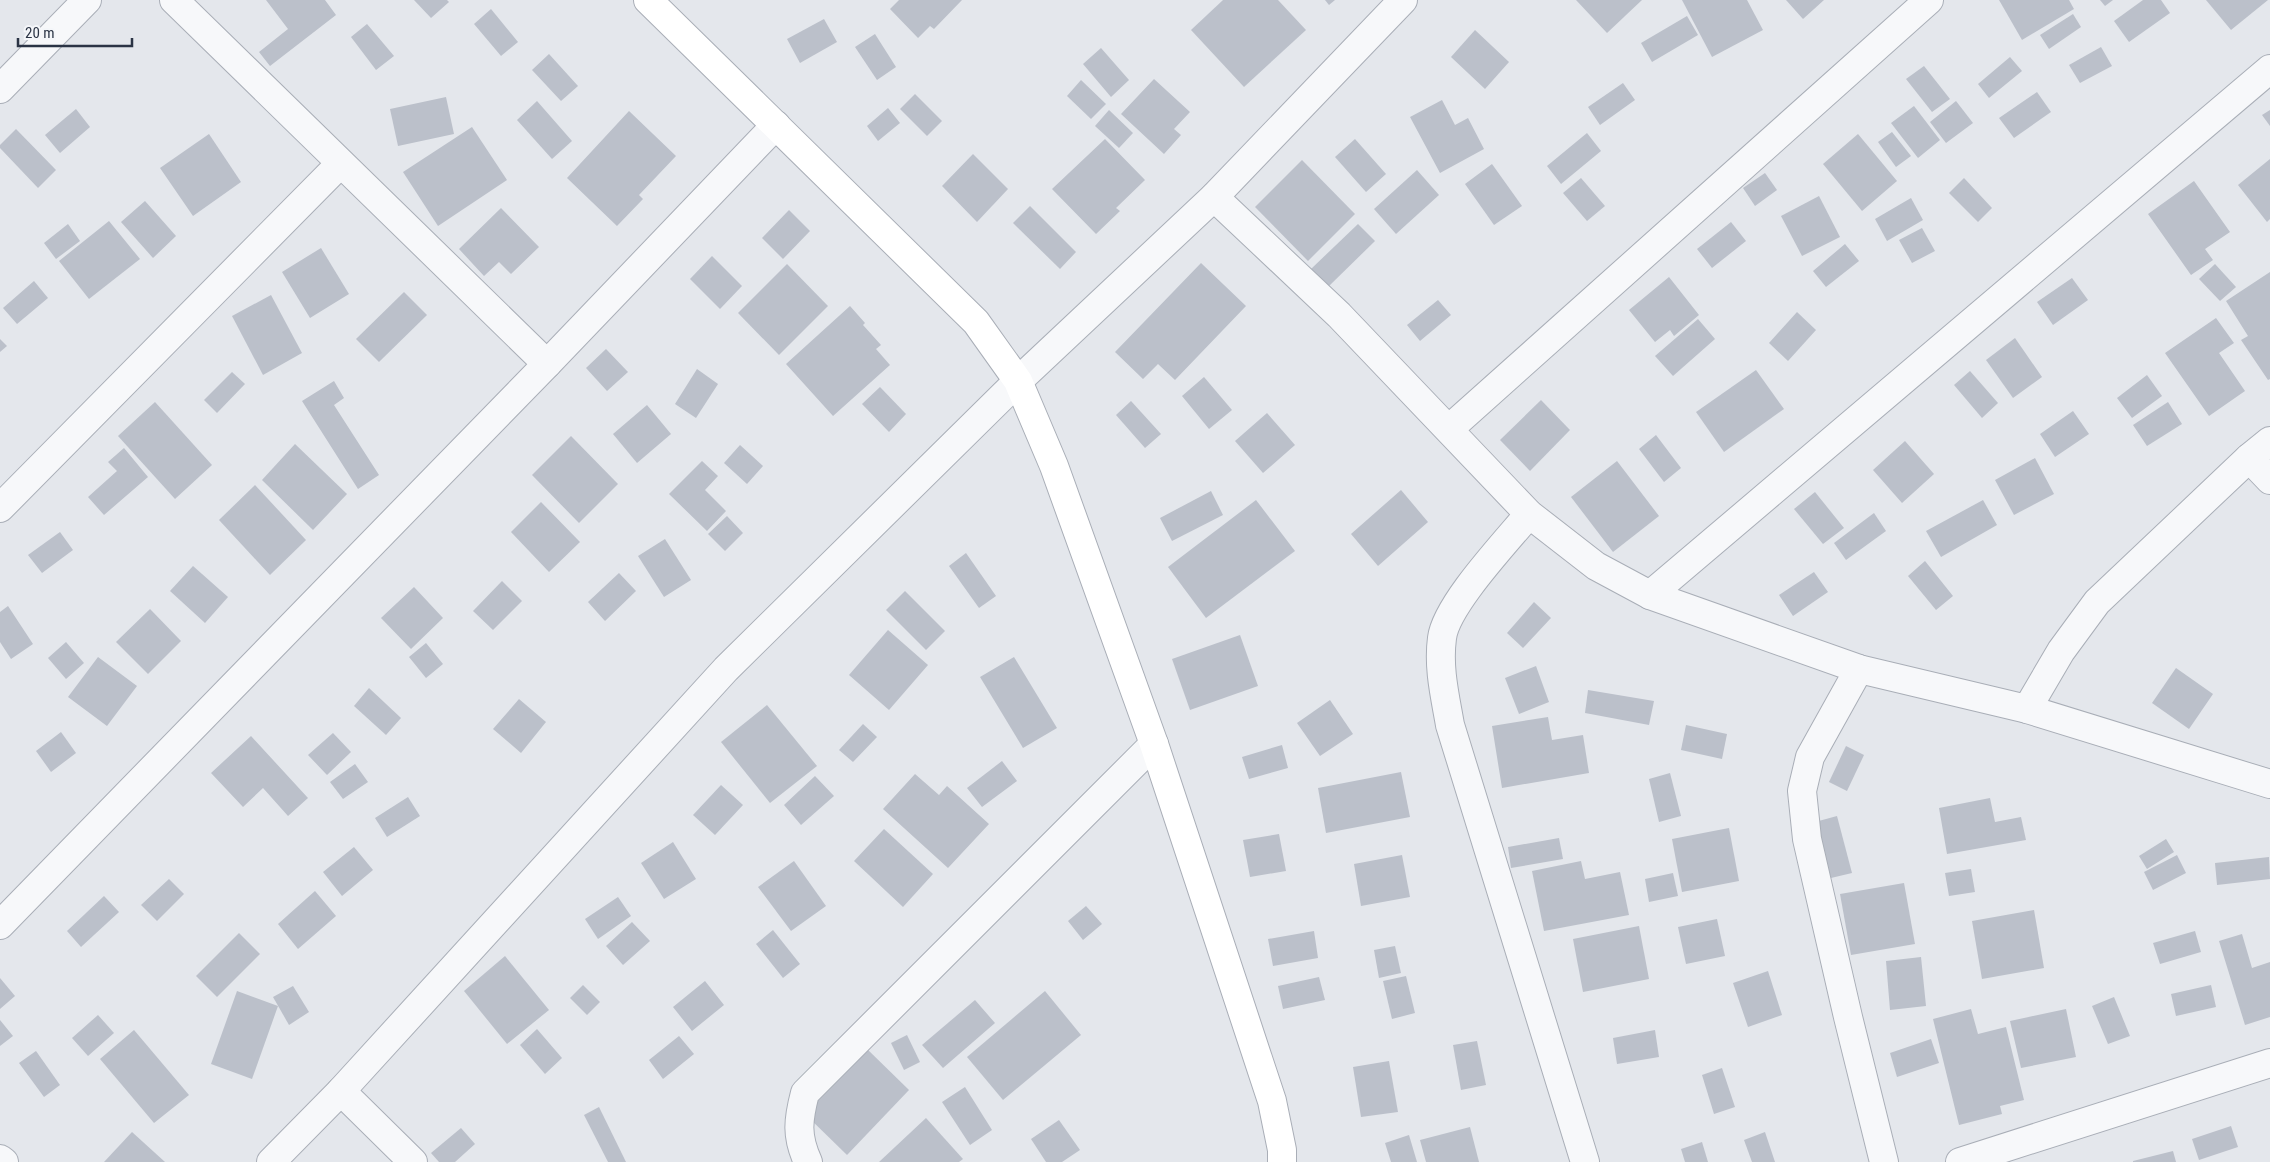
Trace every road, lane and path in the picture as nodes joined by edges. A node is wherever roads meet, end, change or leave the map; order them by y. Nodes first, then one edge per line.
1 (86, 0) edge
2 (174, 0) edge
3 (648, 0) edge
4 (1403, 0) edge
5 (1929, 0) edge
6 (2270, 69) edge
7 (0, 89) edge
8 (776, 125) junction
9 (340, 164) junction
10 (1214, 197) junction
11 (547, 364) junction
12 (1018, 381) junction
13 (1449, 430) junction
14 (2260, 450) edge
15 (2270, 480) edge
16 (0, 508) edge
17 (1529, 514) junction
18 (1650, 595) junction
19 (1859, 669) junction
20 (2027, 710) junction
21 (1154, 744) junction
22 (2270, 784) edge
23 (0, 925) edge
24 (2270, 1063) edge
25 (341, 1090) junction
26 (0, 1158) edge
27 (4, 1162) edge
28 (271, 1162) edge
29 (413, 1162) edge
30 (808, 1162) edge
31 (1282, 1162) edge
32 (1586, 1162) edge
33 (1884, 1162) edge
34 (1960, 1162) edge

1 - 7 street
2 - 9 street
3 - 8 street
4 - 10 street
5 - 13 street
6 - 18 street
8 - 11 street
8 - 12 street
9 - 11 street
9 - 16 street
10 - 12 street
10 - 13 street
11 - 23 street
12 - 21 street
12 - 25 street
13 - 17 street
14 - 15 street
14 - 20 street
17 - 18 street
17 - 32 street
18 - 19 street
19 - 20 street
19 - 33 street
20 - 22 street
21 - 30 street
21 - 31 street
24 - 34 street
25 - 28 street
25 - 29 street
26 - 27 street

